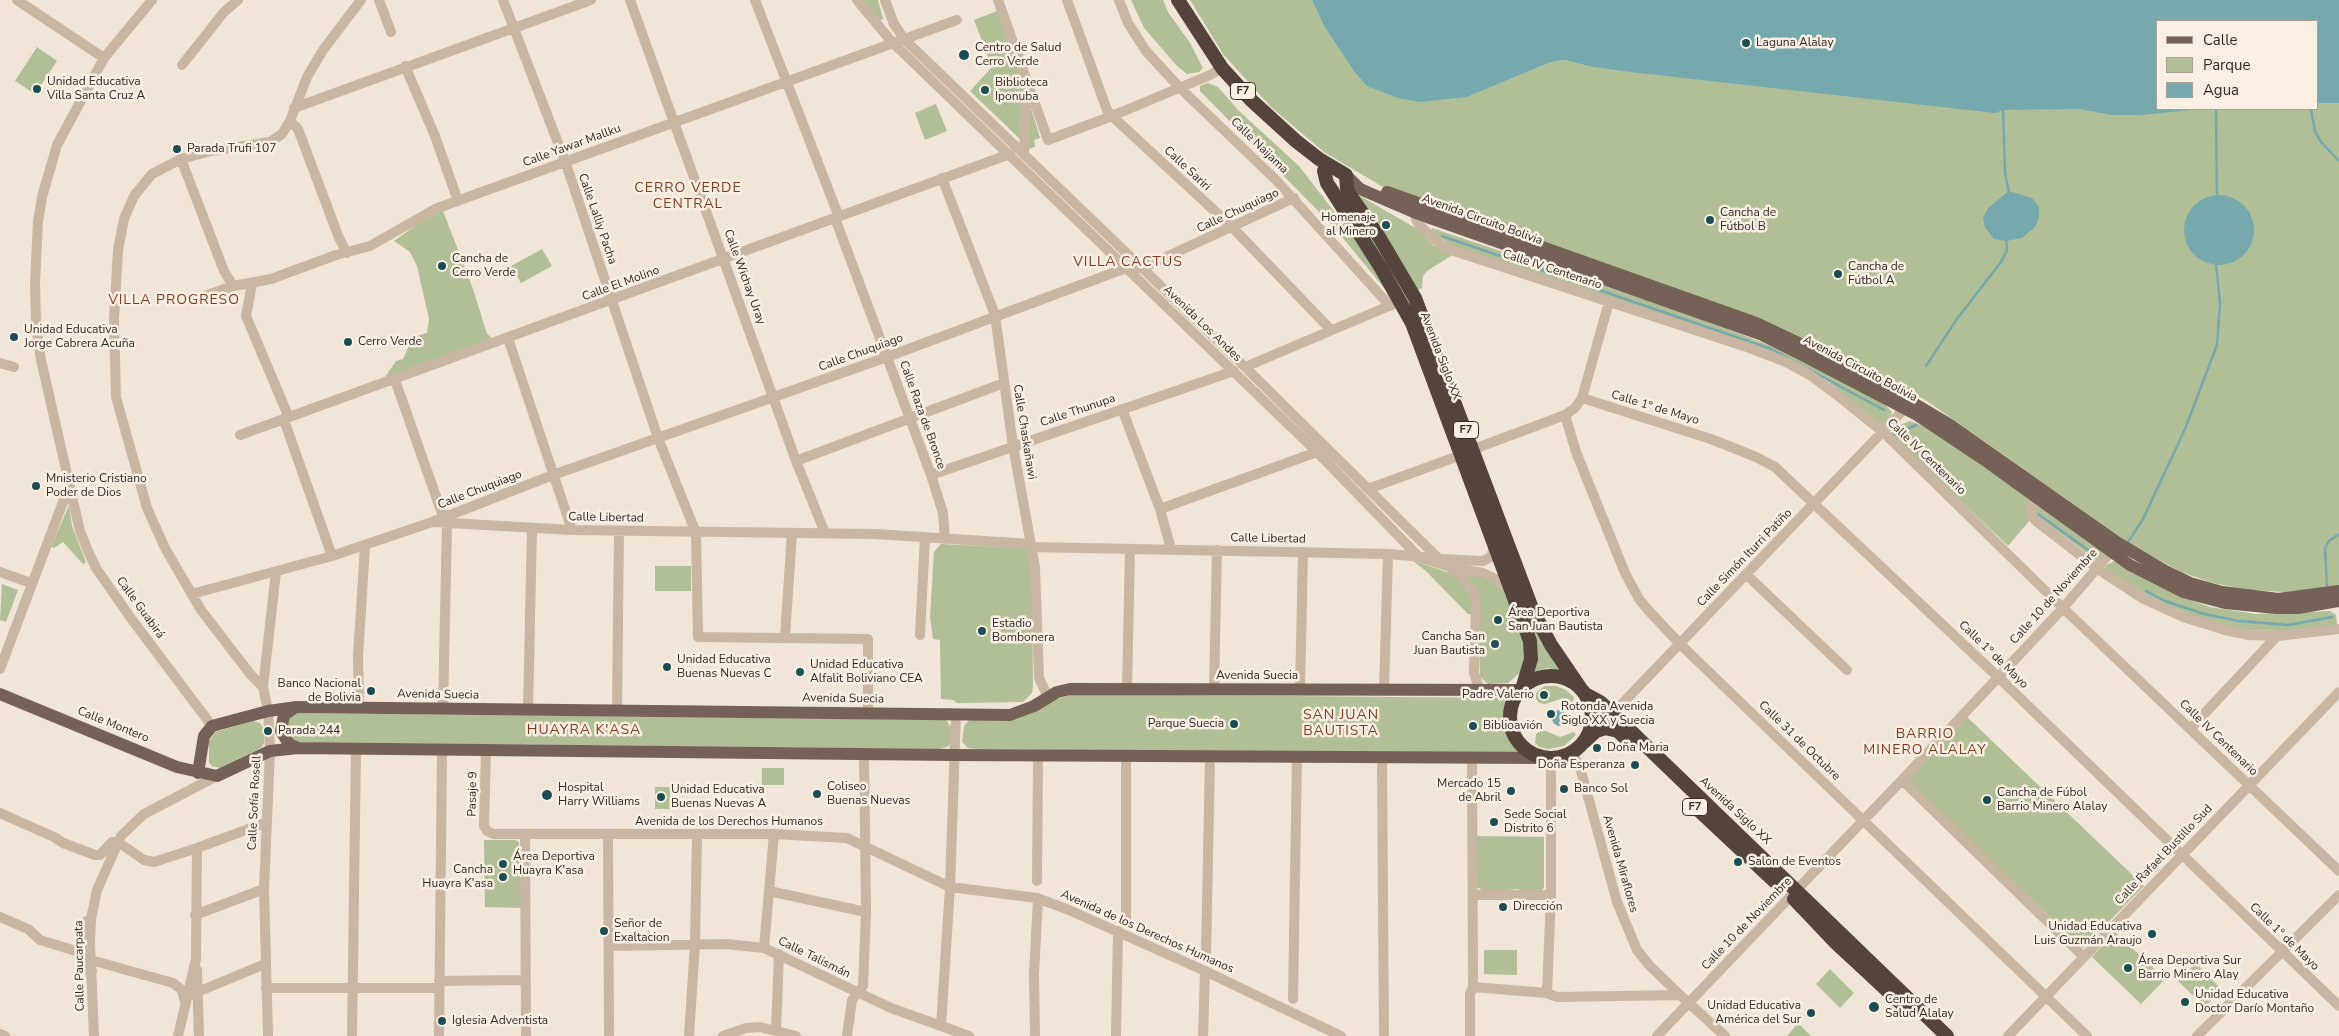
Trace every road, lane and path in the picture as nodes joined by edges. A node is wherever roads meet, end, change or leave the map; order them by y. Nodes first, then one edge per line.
1 (16, 0) edge
2 (152, 0) edge
3 (238, 0) edge
4 (361, 0) edge
5 (379, 0) edge
6 (503, 0) edge
7 (591, 0) edge
8 (630, 0) edge
9 (755, 0) edge
10 (857, 0) edge
11 (885, 0) edge
12 (998, 0) edge
13 (1066, 0) edge
14 (1119, 0) edge
15 (1178, 0) edge
16 (957, 20) dead end
17 (514, 28) junction
18 (392, 32) dead end
19 (904, 39) junction
20 (892, 42) junction
21 (104, 58) junction
22 (182, 65) dead end
23 (405, 66) junction
24 (1222, 68) junction
25 (1027, 80) junction
26 (787, 81) junction
27 (1179, 88) junction
28 (294, 108) junction
29 (1112, 116) junction
30 (290, 121) junction
31 (675, 122) junction
32 (1010, 154) junction
33 (1024, 155) junction
34 (181, 159) junction
35 (564, 161) junction
36 (1328, 165) junction
37 (1346, 175) junction
38 (942, 178) junction
39 (1294, 198) junction
40 (458, 201) junction
41 (1418, 209) junction
42 (837, 218) junction
43 (1232, 227) junction
44 (347, 253) junction
45 (724, 259) junction
46 (1126, 268) junction
47 (1142, 268) junction
48 (252, 284) junction
49 (234, 286) junction
50 (199, 298) dead end
51 (612, 300) junction
52 (1609, 302) junction
53 (1396, 303) junction
54 (995, 315) junction
55 (1331, 330) junction
56 (508, 338) junction
57 (887, 357) junction
58 (0, 363) edge
59 (14, 367) dead end
60 (1245, 367) junction
61 (1234, 371) junction
62 (395, 380) junction
63 (1004, 383) junction
64 (773, 398) junction
65 (1582, 398) junction
66 (1909, 405) junction
67 (1122, 409) junction
68 (1565, 415) junction
69 (910, 419) junction
70 (284, 420) junction
71 (1882, 432) junction
72 (240, 435) dead end
73 (658, 438) junction
74 (1013, 446) junction
75 (1317, 452) junction
76 (1468, 452) junction
77 (796, 461) junction
78 (554, 475) junction
79 (931, 475) junction
80 (1368, 490) junction
81 (72, 493) junction
82 (2037, 499) junction
83 (1814, 504) junction
84 (1160, 509) junction
85 (440, 521) junction
86 (532, 528) junction
87 (572, 530) junction
88 (619, 531) junction
89 (696, 533) junction
90 (792, 533) junction
91 (825, 533) junction
92 (925, 537) junction
93 (945, 539) junction
94 (1495, 545) junction
95 (365, 546) junction
96 (1031, 546) junction
97 (2115, 547) junction
98 (1130, 549) junction
99 (1170, 550) junction
100 (1217, 550) junction
101 (1303, 552) junction
102 (1388, 554) junction
103 (332, 556) junction
104 (1420, 557) junction
105 (1439, 558) junction
106 (1453, 568) junction
107 (2098, 569) junction
108 (0, 572) edge
109 (276, 572) junction
110 (1747, 575) junction
111 (31, 583) junction
112 (192, 594) junction
113 (2339, 596) edge
114 (1515, 599) junction
115 (2063, 608) junction
116 (2339, 628) edge
117 (920, 635) dead end
118 (2277, 636) junction
119 (785, 637) junction
120 (1680, 644) junction
121 (0, 669) edge
122 (1847, 670) dead end
123 (1998, 677) junction
124 (264, 687) junction
125 (1522, 688) junction
126 (1128, 689) junction
127 (1214, 690) junction
128 (1300, 690) junction
129 (1384, 690) junction
130 (1480, 691) junction
131 (1583, 692) junction
132 (2339, 692) edge
133 (0, 694) edge
134 (1048, 697) junction
135 (297, 707) junction
136 (359, 708) junction
137 (443, 708) junction
138 (528, 710) junction
139 (617, 710) junction
140 (268, 711) junction
141 (868, 713) junction
142 (956, 714) junction
143 (1613, 714) junction
144 (212, 726) junction
145 (2190, 729) junction
146 (1596, 731) junction
147 (1584, 742) junction
148 (298, 748) junction
149 (356, 748) junction
150 (442, 749) junction
151 (486, 750) junction
152 (270, 751) junction
153 (1573, 752) junction
154 (864, 754) junction
155 (954, 755) junction
156 (1038, 756) junction
157 (1126, 756) junction
158 (1210, 756) junction
159 (1297, 757) junction
160 (1382, 758) junction
161 (1549, 758) junction
162 (1472, 759) junction
163 (198, 773) junction
164 (217, 776) junction
165 (1902, 780) junction
166 (2248, 785) junction
167 (0, 813) edge
168 (1864, 820) junction
169 (265, 823) junction
170 (494, 834) joint
171 (525, 834) junction
172 (608, 834) junction
173 (774, 834) junction
174 (697, 835) junction
175 (118, 842) junction
176 (864, 845) junction
177 (197, 848) junction
178 (95, 855) junction
179 (2182, 855) junction
180 (2339, 871) edge
181 (102, 878) junction
182 (1037, 881) dead end
183 (950, 887) junction
184 (264, 889) junction
185 (769, 891) junction
186 (1795, 893) junction
187 (1473, 895) junction
188 (1551, 895) junction
189 (2339, 895) edge
190 (1038, 899) junction
191 (866, 912) junction
192 (195, 916) junction
193 (0, 917) edge
194 (91, 919) junction
195 (1126, 920) dead end
196 (1118, 931) junction
197 (695, 944) junction
198 (609, 946) junction
199 (764, 948) junction
200 (79, 952) junction
201 (2281, 952) junction
202 (779, 954) junction
203 (1206, 956) dead end
204 (2084, 957) junction
205 (196, 959) junction
206 (91, 960) junction
207 (265, 964) junction
208 (92, 971) junction
209 (1205, 971) junction
210 (525, 980) junction
211 (439, 985) junction
212 (352, 987) junction
213 (1473, 987) junction
214 (266, 988) junction
215 (198, 991) junction
216 (858, 993) junction
217 (1547, 993) junction
218 (1680, 996) junction
219 (2046, 996) junction
220 (1293, 998) dead end
221 (186, 1000) junction
222 (1689, 1002) junction
223 (2339, 1006) edge
224 (941, 1026) junction
225 (776, 1030) junction
226 (0, 1034) edge
227 (5, 1036) edge
228 (94, 1036) edge
229 (178, 1036) edge
230 (199, 1036) edge
231 (268, 1036) edge
232 (352, 1036) edge
233 (439, 1036) edge
234 (526, 1036) edge
235 (609, 1036) edge
236 (689, 1036) edge
237 (723, 1036) edge
238 (796, 1036) edge
239 (847, 1036) edge
240 (969, 1036) edge
241 (1035, 1036) edge
242 (1116, 1036) edge
243 (1203, 1036) edge
244 (1341, 1036) edge
245 (1384, 1036) edge
246 (1470, 1036) edge
247 (1657, 1036) edge
248 (1725, 1036) edge
249 (1935, 1036) edge
250 (1947, 1036) edge
251 (2008, 1036) edge
252 (2087, 1036) edge
253 (2197, 1036) edge

1 - 21 street
2 - 21 street, Calle Guabirá
3 - 22 street
4 - 28 street
5 - 18 street
6 - 17 street, Calle Lalliy Pacha
7 - 17 street
8 - 31 street, Calle Wichay Uray
9 - 26 street, Calle Raza de Bronce
10 - 20 street, Avenida Los Andes
11 - 19 street, Avenida Los Andes
12 - 25 street
13 - 29 street, Calle Sariri
14 - 27 street, Calle Naijama
15 - 24 highway, Avenida Circuito Bolivia / F7
16 - 19 street, Calle Yawar Mallku
17 - 23 street
17 - 35 street, Calle Lalliy Pacha
19 - 20 street, Calle Yawar Mallku
19 - 33 street, Avenida Los Andes
20 - 26 street, Calle Yawar Mallku
20 - 32 street, Avenida Los Andes
21 - 81 street, Calle Guabirá
23 - 28 street
23 - 40 street
24 - 27 street
24 - 36 highway, Avenida Circuito Bolivia / F7
25 - 29 street
25 - 33 street
26 - 31 street, Calle Yawar Mallku
26 - 42 street, Calle Raza de Bronce
27 - 29 street
27 - 39 street, Calle Naijama
28 - 30 street
29 - 43 street, Calle Sariri
30 - 34 street
30 - 44 street
31 - 35 street, Calle Yawar Mallku
31 - 45 street, Calle Wichay Uray
32 - 38 street, Calle El Molino
32 - 46 street, Avenida Los Andes
33 - 47 street, Avenida Los Andes
34 - 49 street
34 - 112 street
35 - 40 street, Calle Yawar Mallku
35 - 51 street, Calle Lalliy Pacha
36 - 37 highway, Avenida Circuito Bolivia / F7
36 - 53 highway, Avenida Siglo XX / F7
37 - 41 main road, Avenida Circuito Bolivia
37 - 76 highway, Avenida Siglo XX / F7
38 - 42 street, Calle El Molino
38 - 54 street, Calle Chaskañawi
39 - 43 street, Calle Chuquiago
39 - 53 street, Calle Naijama
40 - 44 street, Calle Yawar Mallku
41 - 52 street, Calle IV Centenario
41 - 66 main road, Avenida Circuito Bolivia
42 - 45 street, Calle El Molino
42 - 57 street, Calle Raza de Bronce
43 - 47 street, Calle Chuquiago
43 - 55 street, Calle Sariri
44 - 48 street, Calle Yawar Mallku
45 - 51 street, Calle El Molino
45 - 64 street, Calle Wichay Uray
46 - 47 street, Calle Chuquiago
46 - 54 street, Calle Chuquiago
46 - 61 street, Avenida Los Andes
47 - 60 street, Avenida Los Andes
48 - 49 street, Calle Yawar Mallku
48 - 70 street
49 - 50 street, Calle Yawar Mallku
51 - 56 street, Calle El Molino
51 - 73 street, Calle Lalliy Pacha
52 - 65 street
52 - 71 street, Calle IV Centenario
53 - 55 street
53 - 76 highway, Avenida Siglo XX / F7
54 - 57 street, Calle Chuquiago
54 - 63 street, Calle Chaskañawi
55 - 60 street
56 - 62 street, Calle El Molino
56 - 78 street
57 - 64 street, Calle Chuquiago
57 - 69 street, Calle Raza de Bronce
58 - 59 street
60 - 80 street, Avenida Los Andes
61 - 67 street, Calle Thunupa
61 - 75 street, Avenida Los Andes
62 - 70 street, Calle El Molino
62 - 85 street
63 - 69 street
63 - 74 street, Calle Chaskañawi
64 - 73 street, Calle Chuquiago
64 - 77 street, Calle Wichay Uray
65 - 68 street
65 - 83 street, Calle 1° de Mayo
66 - 71 street, Calle Simón Iturri Patiño
66 - 82 main road, Avenida Circuito Bolivia
66 - 97 main road, Avenida Circuito Bolivia
67 - 74 street, Calle Thunupa
67 - 84 street
68 - 76 street
68 - 120 street, Calle 31 de Octubre
69 - 77 street
69 - 79 street, Calle Raza de Bronce
70 - 72 street, Calle El Molino
70 - 103 street
71 - 83 street, Calle Simón Iturri Patiño
71 - 115 street, Calle IV Centenario
73 - 78 street, Calle Chuquiago
73 - 89 street, Calle Lalliy Pacha
74 - 79 street, Calle Thunupa
74 - 96 street, Calle Chaskañawi
75 - 84 street
75 - 104 street, Avenida Los Andes
76 - 80 street
76 - 94 highway, Avenida Siglo XX / F7
76 - 131 highway, Avenida Siglo XX / F7
77 - 91 street, Calle Wichay Uray
78 - 85 street, Calle Chuquiago
78 - 87 street
79 - 93 street, Calle Raza de Bronce
80 - 105 street, Avenida Los Andes
81 - 111 street
81 - 144 street, Calle Guabirá
82 - 97 main road, Avenida Circuito Bolivia
82 - 107 street
83 - 110 street, Calle Simón Iturri Patiño
83 - 123 street, Calle 1° de Mayo
84 - 99 street
85 - 86 street, Calle Libertad
85 - 95 street, Calle Libertad
85 - 137 street
86 - 87 street, Calle Libertad
86 - 138 street
87 - 88 street, Calle Libertad
88 - 89 street, Calle Libertad
88 - 139 street
89 - 90 street, Calle Libertad
89 - 119 street
90 - 91 street, Calle Libertad
90 - 119 street
91 - 92 street, Calle Libertad
92 - 93 street, Calle Libertad
92 - 117 street
93 - 96 street, Calle Libertad
94 - 105 street, Calle Libertad
94 - 114 highway, Avenida Siglo XX / F7
95 - 103 street, Calle Libertad
95 - 136 street
96 - 98 street, Calle Libertad
96 - 134 street, Calle Chaskañawi
97 - 107 street, Calle 10 de Noviembre
97 - 113 main road, Avenida Circuito Bolivia
98 - 99 street, Calle Libertad
98 - 126 street
99 - 100 street, Calle Libertad
100 - 101 street, Calle Libertad
100 - 127 street
101 - 102 street, Calle Libertad
101 - 128 street
102 - 104 street, Calle Libertad
102 - 129 street
103 - 109 street, Calle Libertad
104 - 105 street, Calle Libertad
104 - 106 street, Avenida Los Andes
105 - 106 street, Avenida Los Andes
106 - 114 street, Avenida Los Andes
106 - 130 street, Avenida Los Andes
107 - 115 street, Calle 10 de Noviembre
107 - 118 street
108 - 111 street
109 - 112 street, Calle Libertad
109 - 124 street, Calle Sofía Rosell
110 - 120 street, Calle Simón Iturri Patiño
110 - 122 street
111 - 121 street
112 - 124 street
114 - 125 highway, Avenida Siglo XX / F7
115 - 123 street, Calle 10 de Noviembre
115 - 145 street, Calle IV Centenario
116 - 118 street
118 - 145 street
119 - 141 street
120 - 143 street, Calle Simón Iturri Patiño
120 - 168 street, Calle 31 de Octubre
123 - 165 street, Calle 10 de Noviembre
123 - 179 street, Calle 1° de Mayo
124 - 140 street, Calle Sofía Rosell
125 - 130 main road, Avenida Suecia
125 - 131 highway, F7
125 - 161 highway, F7
126 - 127 main road, Avenida Suecia
126 - 134 main road, Avenida Suecia
127 - 128 main road, Avenida Suecia
128 - 129 main road, Avenida Suecia
129 - 130 main road, Avenida Suecia
131 - 143 highway, Avenida Siglo XX / F7
131 - 147 highway, F7
132 - 166 street, Calle Rafael Bustillo Sud
133 - 163 main road, Calle Montero
134 - 142 main road, Avenida Suecia
135 - 136 main road, Avenida Suecia
135 - 140 main road, Avenida Suecia
135 - 148 main road
136 - 137 main road, Avenida Suecia
137 - 138 main road, Avenida Suecia
138 - 139 main road, Avenida Suecia
139 - 141 main road, Avenida Suecia
140 - 144 main road, Avenida Suecia
140 - 152 street, Calle Sofía Rosell
141 - 142 main road, Avenida Suecia
142 - 155 street
143 - 146 street, Calle Simón Iturri Patiño
143 - 186 highway, Avenida Siglo XX / F7
144 - 163 main road
145 - 166 street, Calle IV Centenario
146 - 147 highway, F7
146 - 186 highway, Avenida Siglo XX / F7
147 - 153 highway, F7
148 - 149 main road
148 - 152 main road
149 - 150 main road
149 - 212 street
150 - 151 main road
150 - 211 street
151 - 154 main road
151 - 170 street, Pasaje 9
152 - 164 main road
152 - 169 street, Calle Sofía Rosell
153 - 161 highway, F7
153 - 218 street, Avenida Miraflores
154 - 155 main road
154 - 176 street
155 - 156 main road
155 - 183 street
156 - 157 main road
156 - 182 street
157 - 158 main road
157 - 195 street
158 - 159 main road
158 - 203 street
159 - 160 main road
159 - 220 street
160 - 162 main road
160 - 245 street
161 - 162 main road
161 - 188 street
162 - 187 street
163 - 164 main road, Calle Montero
164 - 175 street, Calle Paucarpata
165 - 168 street, Calle 10 de Noviembre
165 - 204 street
166 - 179 street, Calle Rafael Bustillo Sud
166 - 180 street, Calle IV Centenario
167 - 178 street
168 - 186 street, Calle 10 de Noviembre
168 - 219 street, Calle 31 de Octubre
169 - 177 street
169 - 184 street, Calle Sofía Rosell
170 - 171 street, Avenida de los Derechos Humanos
171 - 172 street, Avenida de los Derechos Humanos
171 - 210 street
172 - 174 street, Avenida de los Derechos Humanos
172 - 198 street
173 - 174 street, Avenida de los Derechos Humanos
173 - 176 street, Avenida de los Derechos Humanos
173 - 185 street
174 - 197 street
175 - 177 street
175 - 178 street
175 - 181 street, Calle Paucarpata
176 - 183 street, Avenida de los Derechos Humanos
176 - 191 street
177 - 192 street
178 - 181 street
179 - 201 street, Calle 1° de Mayo
179 - 204 street, Calle Rafael Bustillo Sud
181 - 194 street, Calle Paucarpata
183 - 190 street, Avenida de los Derechos Humanos
183 - 224 street
184 - 192 street
184 - 207 street, Calle Sofía Rosell
185 - 191 street
185 - 199 street
186 - 222 street, Calle 10 de Noviembre
186 - 249 highway, Avenida Siglo XX / F7
186 - 250 highway, Avenida Siglo XX / F7
187 - 188 street
187 - 213 street
188 - 217 street
189 - 201 street
190 - 196 street, Avenida de los Derechos Humanos
190 - 241 street
191 - 216 street
192 - 205 street
193 - 200 street
194 - 200 street
194 - 206 street, Calle Paucarpata
196 - 209 street, Avenida de los Derechos Humanos
196 - 242 street
197 - 198 street, Calle Talismán
197 - 199 street, Calle Talismán
197 - 236 street
198 - 235 street
199 - 202 street, Calle Talismán
200 - 208 street
201 - 223 street, Calle 1° de Mayo
201 - 253 street
202 - 216 street, Calle Talismán
202 - 225 street
204 - 219 street, Calle Rafael Bustillo Sud
205 - 215 street
205 - 221 street
206 - 208 street, Calle Paucarpata
206 - 221 street
207 - 214 street, Calle Sofía Rosell
207 - 215 street
208 - 228 street, Calle Paucarpata
209 - 243 street
209 - 244 street, Avenida de los Derechos Humanos
210 - 211 street
210 - 234 street
211 - 212 street
211 - 233 street
212 - 214 street
212 - 232 street
213 - 217 street
213 - 246 street
214 - 231 street, Calle Sofía Rosell
215 - 221 street
215 - 230 street
216 - 224 street, Calle Talismán
216 - 239 street
217 - 218 street
218 - 222 street, Avenida Miraflores
219 - 251 street, Calle Rafael Bustillo Sud
219 - 252 street, Calle 31 de Octubre
221 - 229 street
222 - 247 street, Calle 10 de Noviembre
222 - 248 street, Avenida Miraflores
224 - 240 street, Calle Talismán
225 - 237 street
225 - 238 street
226 - 227 street

